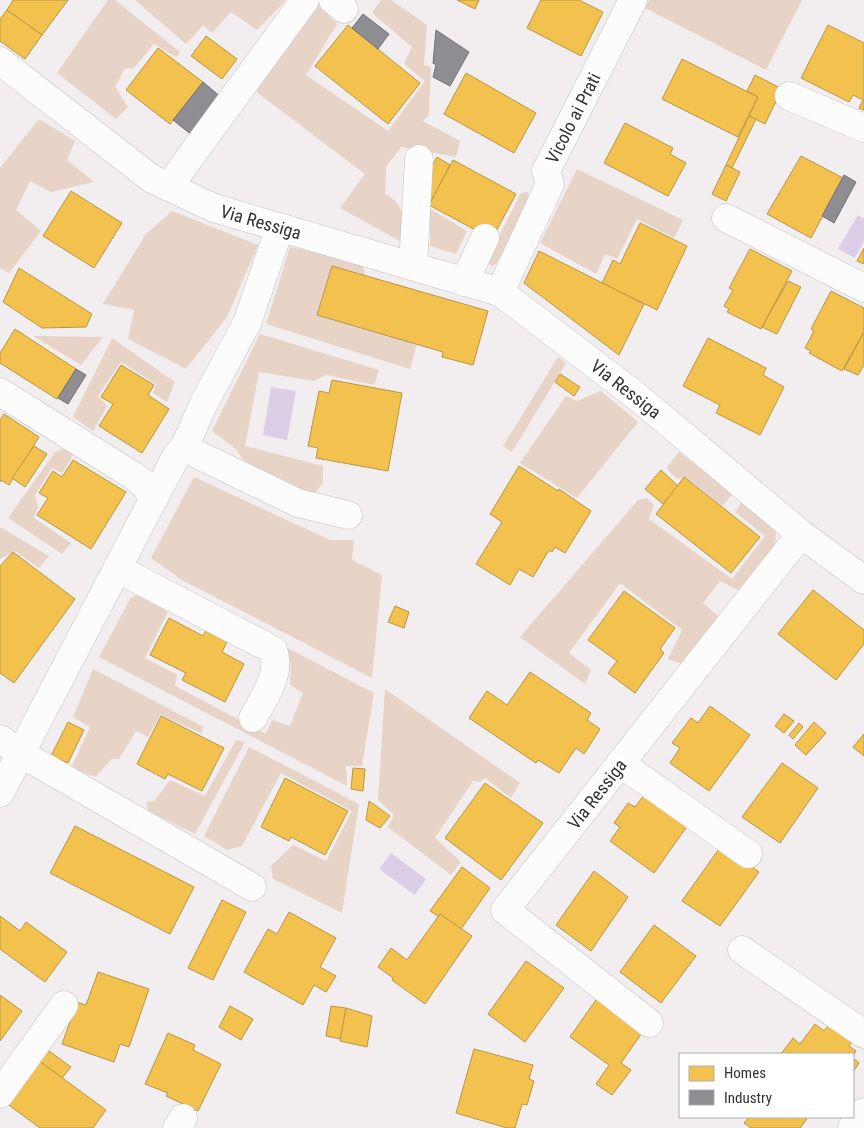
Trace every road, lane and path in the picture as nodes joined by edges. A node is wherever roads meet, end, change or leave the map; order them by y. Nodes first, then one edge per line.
1 (305, 0) edge
2 (633, 0) edge
3 (0, 61) edge
4 (789, 96) dead end
5 (864, 128) edge
6 (419, 159) dead end
7 (169, 186) junction
8 (726, 218) dead end
9 (280, 228) junction
10 (485, 238) dead end
11 (413, 266) junction
12 (464, 282) junction
13 (864, 288) edge
14 (500, 292) junction
15 (0, 392) edge
16 (184, 448) junction
17 (154, 498) junction
18 (348, 515) dead end
19 (802, 534) junction
20 (118, 569) junction
21 (864, 580) edge
22 (253, 718) dead end
23 (10, 746) edge
24 (620, 763) junction
25 (0, 793) edge
26 (748, 854) dead end
27 (252, 887) dead end
28 (742, 950) dead end
29 (64, 1005) dead end
30 (649, 1023) dead end
31 (864, 1034) edge
32 (0, 1094) edge
33 (864, 1112) edge
34 (852, 1128) edge

1 - 7 street
2 - 14 street, Vicolo ai Prati
3 - 7 street, Via Ressiga
4 - 5 street
6 - 11 street
7 - 9 street, Via Ressiga
8 - 13 street
9 - 11 street, Via Ressiga
9 - 16 street
10 - 12 street
11 - 12 street, Via Ressiga
12 - 14 street, Via Ressiga
14 - 19 street, Via Ressiga
15 - 17 street
16 - 17 street
16 - 18 street
17 - 20 street
19 - 21 street, Via Ressiga
19 - 24 street, Via Ressiga
20 - 22 street
20 - 23 street
23 - 25 street
23 - 27 street
24 - 26 street
24 - 30 street, Via Ressiga
28 - 31 street
29 - 32 street
33 - 34 street

